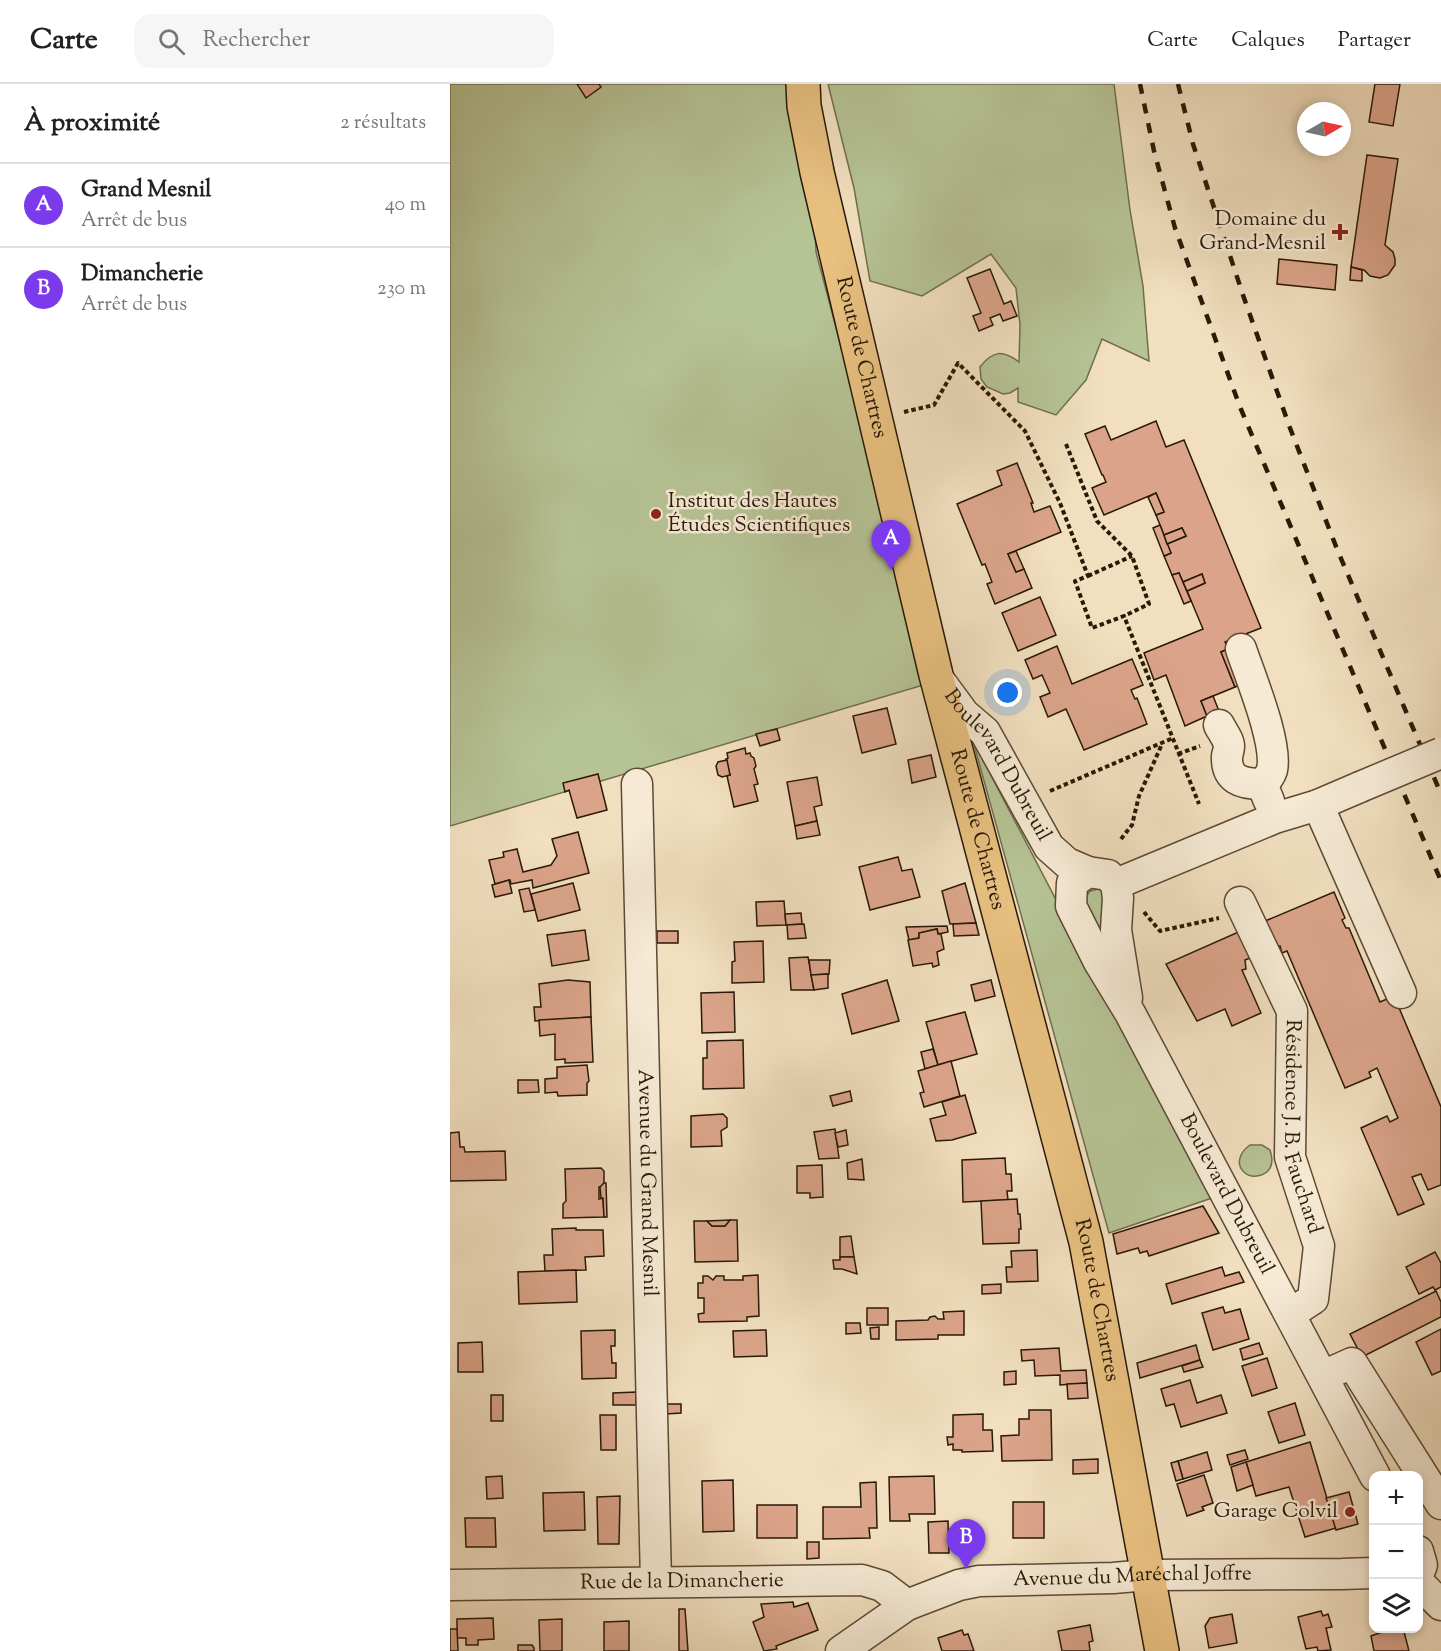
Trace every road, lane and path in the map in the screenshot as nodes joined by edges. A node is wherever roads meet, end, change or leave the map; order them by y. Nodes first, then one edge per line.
1 (804, 84) edge
2 (876, 419) junction
3 (1066, 444) dead end
4 (1132, 556) junction
5 (1088, 576) junction
6 (1124, 616) junction
7 (1241, 649) dead end
8 (936, 675) junction
9 (1219, 725) dead end
10 (1173, 738) junction
11 (1163, 743) junction
12 (1441, 753) edge
13 (638, 784) dead end
14 (1262, 784) junction
15 (1045, 793) dead end
16 (1199, 804) dead end
17 (1318, 806) junction
18 (1275, 818) junction
19 (1121, 839) dead end
20 (1088, 872) junction
21 (1116, 884) junction
22 (1138, 904) dead end
23 (1243, 908) joint
24 (1401, 993) dead end
25 (1130, 1013) junction
26 (1290, 1314) junction
27 (1323, 1376) junction
28 (1372, 1471) edge
29 (1441, 1504) edge
30 (1369, 1567) edge
31 (1148, 1575) junction
32 (656, 1582) junction
33 (450, 1585) edge
34 (1423, 1586) edge
35 (907, 1605) junction
36 (1441, 1605) edge
37 (841, 1651) edge
38 (1161, 1651) edge

1 - 2 main road, Route de Chartres
2 - 5 path
2 - 8 main road, Route de Chartres
3 - 4 path
4 - 5 path
4 - 6 path
5 - 6 path
6 - 10 path
7 - 14 street
8 - 20 street, Boulevard Dubreuil
8 - 31 main road, Route de Chartres
9 - 14 street
10 - 11 path
10 - 16 path
11 - 15 path
11 - 19 path
12 - 17 street, bridge
13 - 32 street, Avenue du Grand Mesnil
14 - 18 street
17 - 18 street
17 - 24 street
18 - 21 street
20 - 21 street, Boulevard Dubreuil
20 - 25 street, Boulevard Dubreuil
21 - 25 street, Boulevard Dubreuil
22 - 23 path
23 - 26 street, Résidence J. B. Fauchard
25 - 26 street, Boulevard Dubreuil
26 - 27 street, Boulevard Dubreuil
27 - 28 street, Boulevard Dubreuil
27 - 29 street
30 - 31 street, Avenue du Maréchal Joffre
31 - 35 street, Avenue du Maréchal Joffre
31 - 38 main road, Route de Chartres
32 - 33 street, Rue de la Dimancherie
32 - 35 street, Rue de la Dimancherie
34 - 36 street
35 - 37 street, Avenue du Maréchal Joffre

